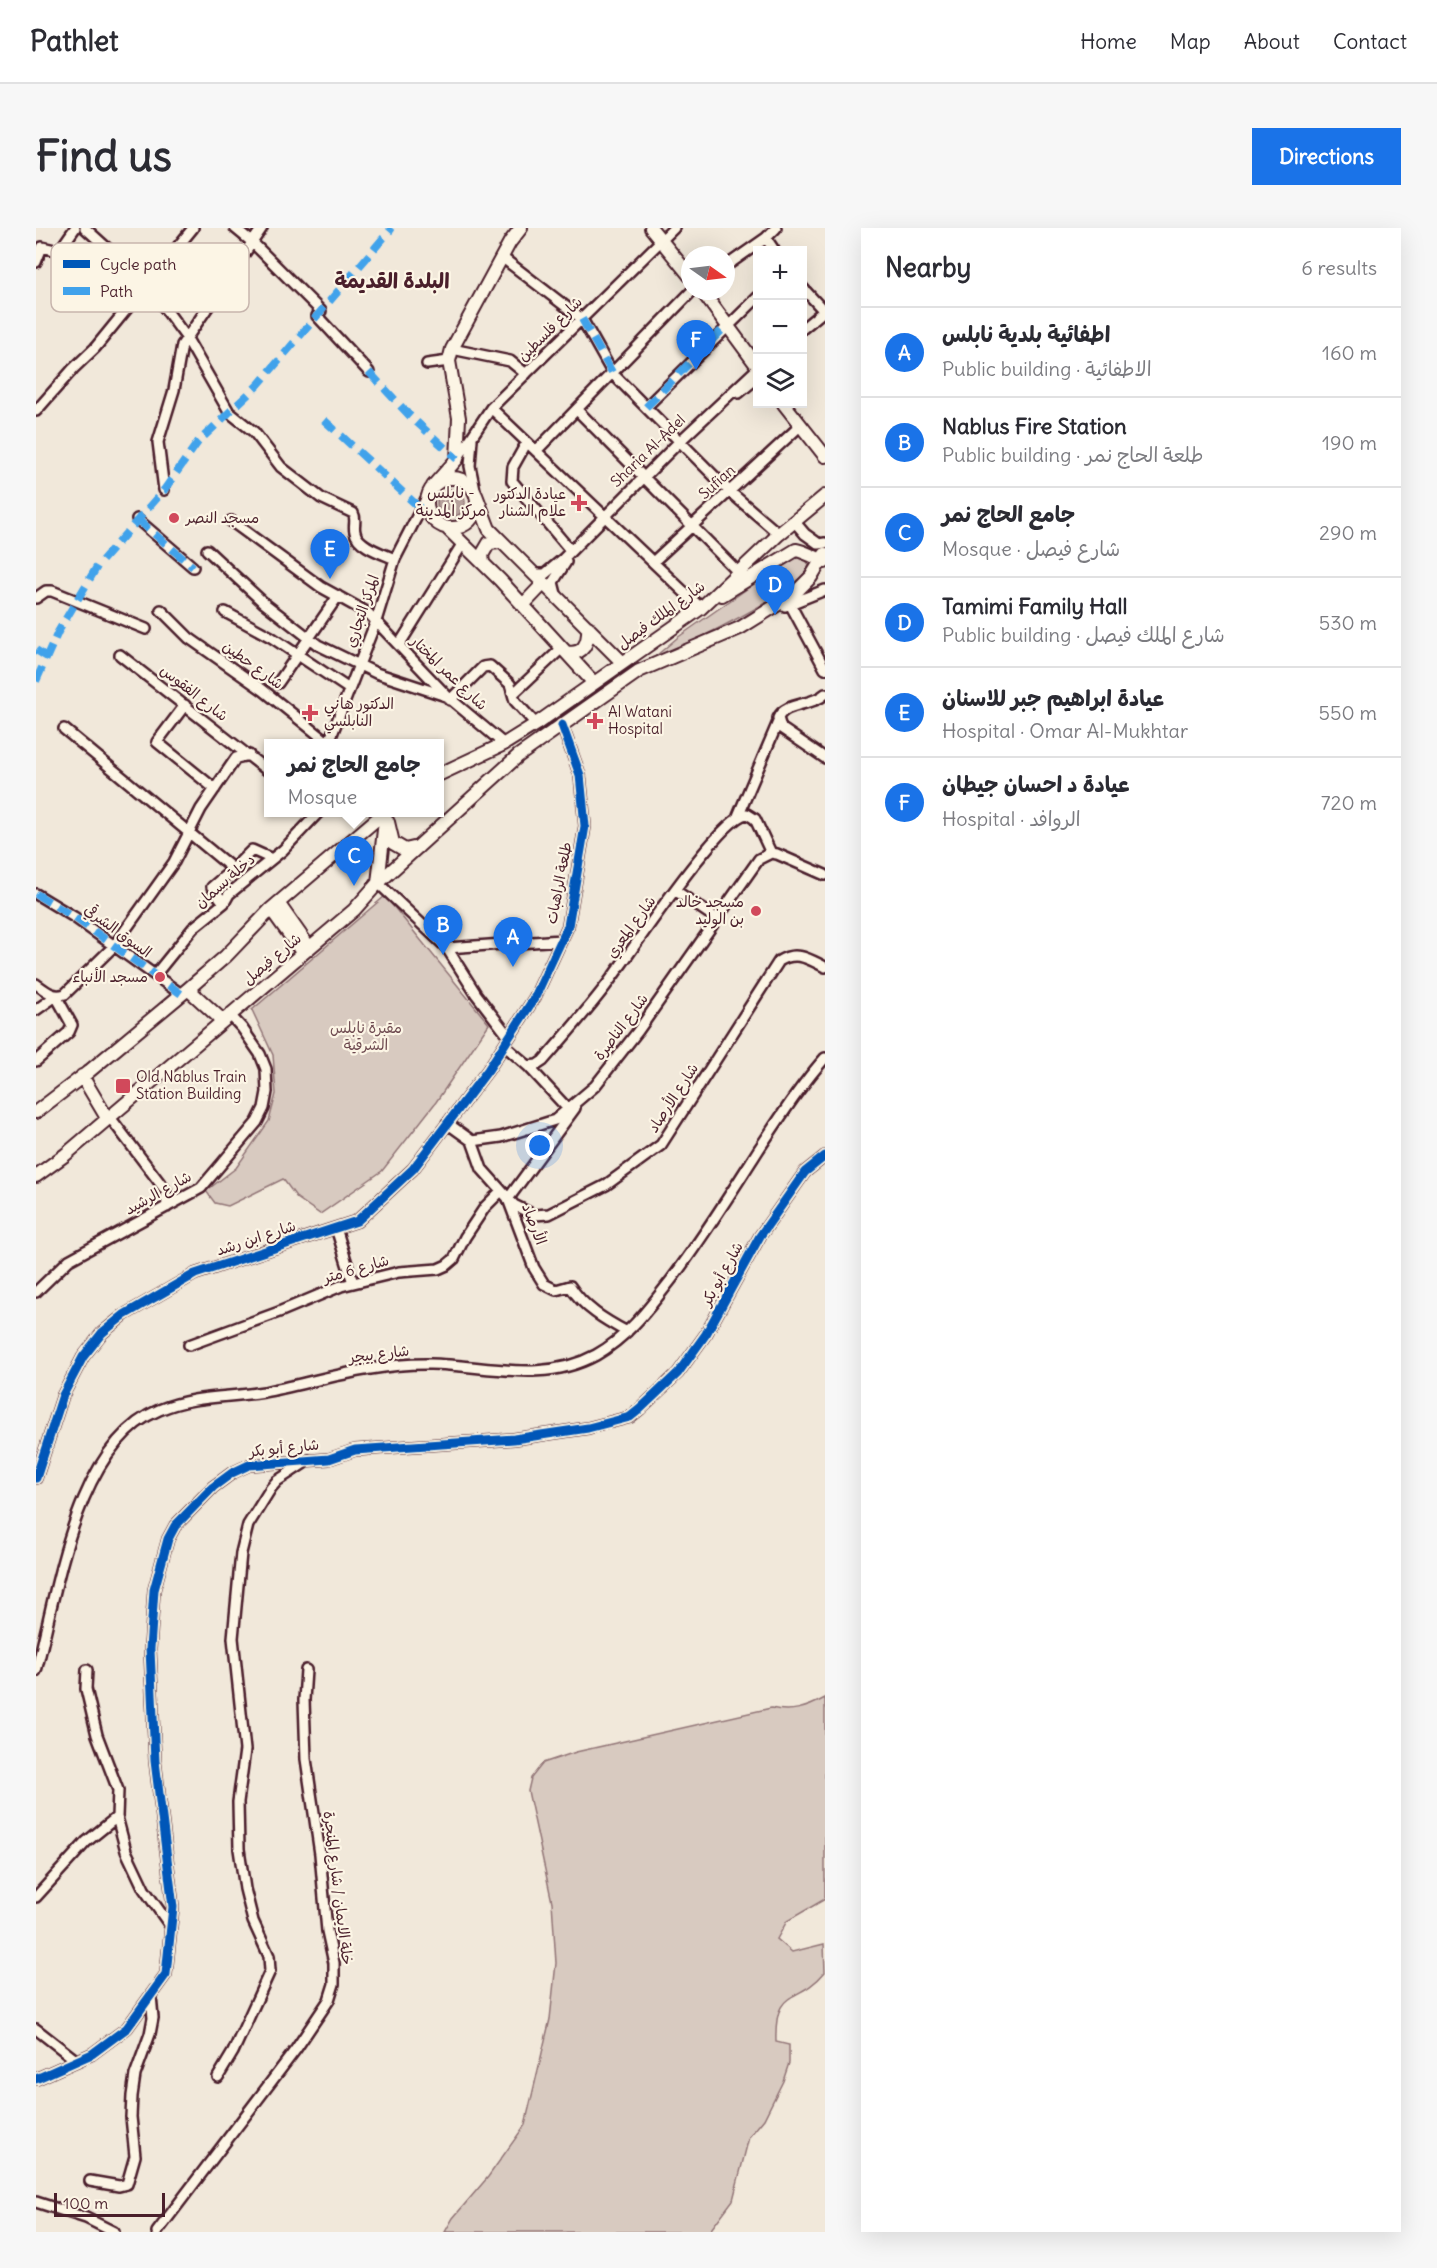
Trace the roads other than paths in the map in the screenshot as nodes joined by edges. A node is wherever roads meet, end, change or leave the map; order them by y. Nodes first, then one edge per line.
1 (75, 228) edge
2 (85, 228) edge
3 (193, 228) edge
4 (235, 228) edge
5 (262, 228) edge
6 (521, 228) edge
7 (651, 228) edge
8 (674, 228) edge
9 (776, 228) edge
10 (766, 238) junction
11 (662, 240) junction
12 (252, 242) junction
13 (65, 243) edge
14 (102, 243) edge
15 (181, 243) edge
16 (249, 246) edge
17 (771, 246) edge
18 (51, 249) edge
19 (503, 258) junction
20 (735, 260) edge
21 (36, 262) edge
22 (681, 264) edge
23 (807, 293) edge
24 (683, 300) edge
25 (708, 300) edge
26 (755, 300) edge
27 (124, 312) edge
28 (168, 312) edge
29 (203, 312) edge
30 (825, 313) edge
31 (582, 319) junction
32 (726, 326) junction
33 (807, 326) edge
34 (807, 331) edge
35 (186, 337) junction
36 (744, 351) junction
37 (753, 353) edge
38 (450, 355) junction
39 (753, 362) edge
40 (427, 364) dead end
41 (369, 372) dead end
42 (753, 373) edge
43 (526, 374) junction
44 (613, 374) junction
45 (753, 381) edge
46 (646, 407) junction
47 (491, 408) junction
48 (787, 408) edge
49 (577, 410) junction
50 (36, 411) edge
51 (459, 418) junction
52 (801, 425) junction
53 (479, 428) junction
54 (472, 439) junction
55 (527, 442) junction
56 (681, 443) junction
57 (536, 451) junction
58 (825, 456) edge
59 (457, 459) junction
60 (645, 478) junction
61 (431, 489) junction
62 (164, 490) dead end
63 (729, 491) junction
64 (476, 495) junction
65 (825, 496) edge
66 (606, 516) junction
67 (137, 519) dead end
68 (231, 521) dead end
69 (794, 521) junction
70 (692, 525) junction
71 (447, 528) junction
72 (779, 534) junction
73 (501, 542) junction
74 (463, 543) junction
75 (825, 543) edge
76 (207, 550) dead end
77 (571, 550) junction
78 (395, 559) junction
79 (824, 559) edge
80 (564, 561) junction
81 (653, 562) junction
82 (483, 563) junction
83 (194, 567) dead end
84 (738, 572) junction
85 (534, 574) junction
86 (825, 582) edge
87 (544, 583) junction
88 (825, 590) edge
89 (338, 596) junction
90 (558, 597) junction
91 (36, 598) edge
92 (802, 600) junction
93 (790, 604) junction
94 (523, 605) junction
95 (701, 608) junction
96 (161, 610) dead end
97 (225, 612) dead end
98 (766, 612) junction
99 (376, 621) junction
100 (588, 627) junction
101 (146, 629) dead end
102 (309, 638) junction
103 (399, 645) junction
104 (564, 650) junction
105 (120, 655) dead end
106 (297, 655) junction
107 (622, 662) junction
108 (359, 665) junction
109 (825, 669) edge
110 (278, 683) dead end
111 (594, 683) junction
112 (349, 689) junction
113 (513, 694) junction
114 (825, 694) edge
115 (449, 698) junction
116 (185, 705) junction
117 (778, 722) junction
118 (536, 724) junction
119 (562, 725) junction
120 (64, 729) dead end
121 (324, 739) edge
122 (330, 739) edge
123 (504, 744) junction
124 (249, 755) junction
125 (825, 758) edge
126 (264, 768) edge
127 (444, 772) edge
128 (215, 789) junction
129 (738, 816) junction
130 (315, 817) edge
131 (381, 817) edge
132 (386, 817) edge
133 (387, 817) edge
134 (188, 832) junction
135 (418, 847) junction
136 (771, 853) junction
137 (272, 859) junction
138 (233, 869) junction
139 (825, 875) edge
140 (378, 883) junction
141 (676, 891) junction
142 (36, 894) edge
143 (224, 903) junction
144 (275, 906) junction
145 (717, 918) junction
146 (561, 940) junction
147 (114, 946) junction
148 (447, 948) junction
149 (306, 950) junction
150 (825, 967) edge
151 (155, 975) junction
152 (36, 984) edge
153 (185, 992) junction
154 (56, 996) junction
155 (36, 1010) edge
156 (227, 1018) junction
157 (506, 1041) junction
158 (825, 1058) edge
159 (36, 1061) edge
160 (528, 1066) junction
161 (84, 1075) junction
162 (586, 1094) junction
163 (568, 1109) junction
164 (36, 1112) edge
165 (110, 1116) junction
166 (447, 1123) junction
167 (472, 1141) junction
168 (825, 1156) edge
169 (36, 1176) edge
170 (501, 1191) junction
171 (508, 1199) junction
172 (167, 1207) junction
173 (336, 1228) junction
174 (352, 1283) junction
175 (36, 1292) edge
176 (627, 1332) junction
177 (189, 1345) dead end
178 (309, 1460) junction
179 (36, 1478) edge
180 (87, 1670) dead end
181 (306, 1670) dead end
182 (36, 1671) edge
183 (117, 1817) junction
184 (36, 1897) edge
185 (171, 1927) junction
186 (151, 1996) junction
187 (36, 2029) edge
188 (77, 2061) junction
189 (218, 2077) dead end
190 (36, 2079) edge
191 (90, 2181) dead end
192 (36, 2202) edge
193 (114, 2232) edge
194 (157, 2232) edge

1 - 13 street
2 - 14 street
3 - 15 street
4 - 12 street
5 - 12 street
6 - 19 main road
7 - 11 main road
8 - 11 street, شارع فلسطين
9 - 10 street
10 - 17 street
10 - 20 street
11 - 22 main road
11 - 31 street, شارع فلسطين
12 - 16 street
12 - 41 street
18 - 21 street
19 - 31 street
19 - 38 main road
23 - 30 street
24 - 44 street
25 - 32 main road
26 - 32 street
27 - 50 street
28 - 35 street
29 - 35 street
30 - 33 street
30 - 34 street
31 - 43 street, شارع فلسطين
31 - 44 street
32 - 36 main road
32 - 46 street
35 - 62 street
35 - 78 street
36 - 37 main road
36 - 39 main road
38 - 40 street
38 - 43 street
38 - 51 main road
42 - 56 street, Sharia Al-Adel
43 - 47 street, شارع فلسطين
44 - 46 street
44 - 49 street
45 - 56 street, Sharia Al-Adel
46 - 56 street
47 - 53 street, شارع فلسطين
47 - 55 street
48 - 52 main road
49 - 57 street
49 - 60 street
51 - 53 street
51 - 59 main road
52 - 58 main road
52 - 63 street, Sufian
53 - 54 street, شارع فلسطين
54 - 59 street, شارع فلسطين
54 - 64 street
55 - 57 street
55 - 77 street
56 - 60 street, Sharia Al-Adel
56 - 63 street
57 - 66 street
59 - 61 main road
60 - 66 street, Sharia Al-Adel
60 - 70 street
61 - 64 main road
61 - 71 main road
61 - 78 street, المركز التجاري
63 - 70 street, Sufian
63 - 72 street
64 - 71 main road
64 - 73 main road
65 - 69 main road, شارع الملك فيصل
66 - 77 street, Sharia Al-Adel
66 - 80 street, Sharia Al-Adel
66 - 81 street
67 - 83 street
68 - 89 street, شارع عمر المختار
69 - 72 main road, شارع الملك فيصل
69 - 75 street
70 - 81 street, Sufian
70 - 84 street
71 - 74 main road
72 - 84 main road, شارع الملك فيصل
73 - 82 main road
73 - 85 main road
74 - 82 main road
74 - 103 street
76 - 102 street
77 - 80 street, Sharia Al-Adel
78 - 99 street, المركز التجاري
79 - 95 main road
79 - 98 main road
80 - 85 street
80 - 90 street
81 - 95 street
82 - 94 main road
84 - 95 main road, شارع الملك فيصل
85 - 87 main road
86 - 92 street
87 - 90 main road
87 - 94 main road
88 - 92 street
89 - 99 street, شارع عمر المختار
89 - 102 street
90 - 100 main road
91 - 101 street
92 - 93 street
93 - 98 street
93 - 109 street
94 - 104 main road
95 - 107 main road, شارع الملك فيصل
96 - 121 street, شارع حطين
97 - 106 street
98 - 119 main road
99 - 103 street, شارع عمر المختار
99 - 108 street, المركز التجاري
100 - 104 main road
100 - 107 main road
102 - 106 street
102 - 108 street
103 - 115 street, شارع عمر المختار
104 - 111 main road
104 - 113 street
105 - 116 street, شارع الفقوس
106 - 110 street
106 - 112 street
107 - 111 main road, شارع الملك فيصل
108 - 112 street, المركز التجاري
108 - 115 street
111 - 118 main road, شارع الملك فيصل
112 - 122 street, المركز التجاري
113 - 115 street
113 - 118 street
114 - 117 street
115 - 123 street, شارع عمر المختار
116 - 124 street, شارع الفقوس
116 - 128 street
117 - 125 street
117 - 129 street
118 - 123 main road, شارع الملك فيصل
119 - 135 main road, شارع فيصل
119 - 146 street, طلعة الراهبات
120 - 134 street
123 - 127 main road, شارع الملك فيصل
124 - 126 street, شارع الفقوس
124 - 128 street
128 - 134 street
129 - 136 street
129 - 141 street, شارع المعري
130 - 137 street, دخلة بسمان
131 - 144 main road
132 - 140 main road
133 - 135 main road
134 - 138 street
134 - 147 street
135 - 140 main road, شارع فيصل
136 - 139 street
136 - 145 street, شارع الناصرة
137 - 138 street
137 - 143 street, دخلة بسمان
138 - 143 street
140 - 148 street
140 - 149 main road, شارع فيصل
141 - 145 street
141 - 160 street, شارع المعري
142 - 147 street, السوق الشرقي
143 - 151 street, دخلة بسمان
144 - 149 main road
144 - 153 main road
145 - 162 street, شارع الناصرة
146 - 148 street
146 - 157 street, طلعة الراهبات
147 - 151 street, السوق الشرقي
147 - 154 street
148 - 157 street
149 - 156 main road, شارع فيصل
150 - 171 street, شارع الأرصاد
151 - 153 street, السوق الشرقي
152 - 154 street
153 - 156 main road
153 - 161 main road
154 - 155 street
154 - 159 street
156 - 165 main road, شارع فيصل
156 - 172 street, شارع الرشيد
157 - 160 street
157 - 166 street, شارع ابن رشد
158 - 176 street, شارع بيجر
160 - 163 street
161 - 164 main road
161 - 165 main road
162 - 163 street, شارع الناصرة
162 - 171 street, الأرصاد
163 - 167 street, شارع الناصرة
165 - 169 main road, شارع فيصل
165 - 172 street
166 - 167 street
166 - 173 street, شارع ابن رشد
167 - 170 street, شارع الأرصاد
168 - 178 street, شارع أبو بكر
170 - 171 street, شارع الأرصاد
170 - 174 street, شارع 6 متر
171 - 176 street, الأرصاد
172 - 175 street, شارع الرشيد
173 - 174 street
173 - 179 street, شارع ابن رشد
174 - 177 street, شارع 6 متر
176 - 182 street, شارع بيجر
178 - 185 street, شارع أبو بكر
178 - 189 street
180 - 183 street
181 - 194 street, خلة الايمان / شارع المنجرة
183 - 184 street
183 - 185 street
185 - 186 street, شارع أبو بكر
186 - 188 street, شارع أبو بكر
186 - 191 street
187 - 188 street
188 - 190 street, شارع أبو بكر
192 - 193 street

